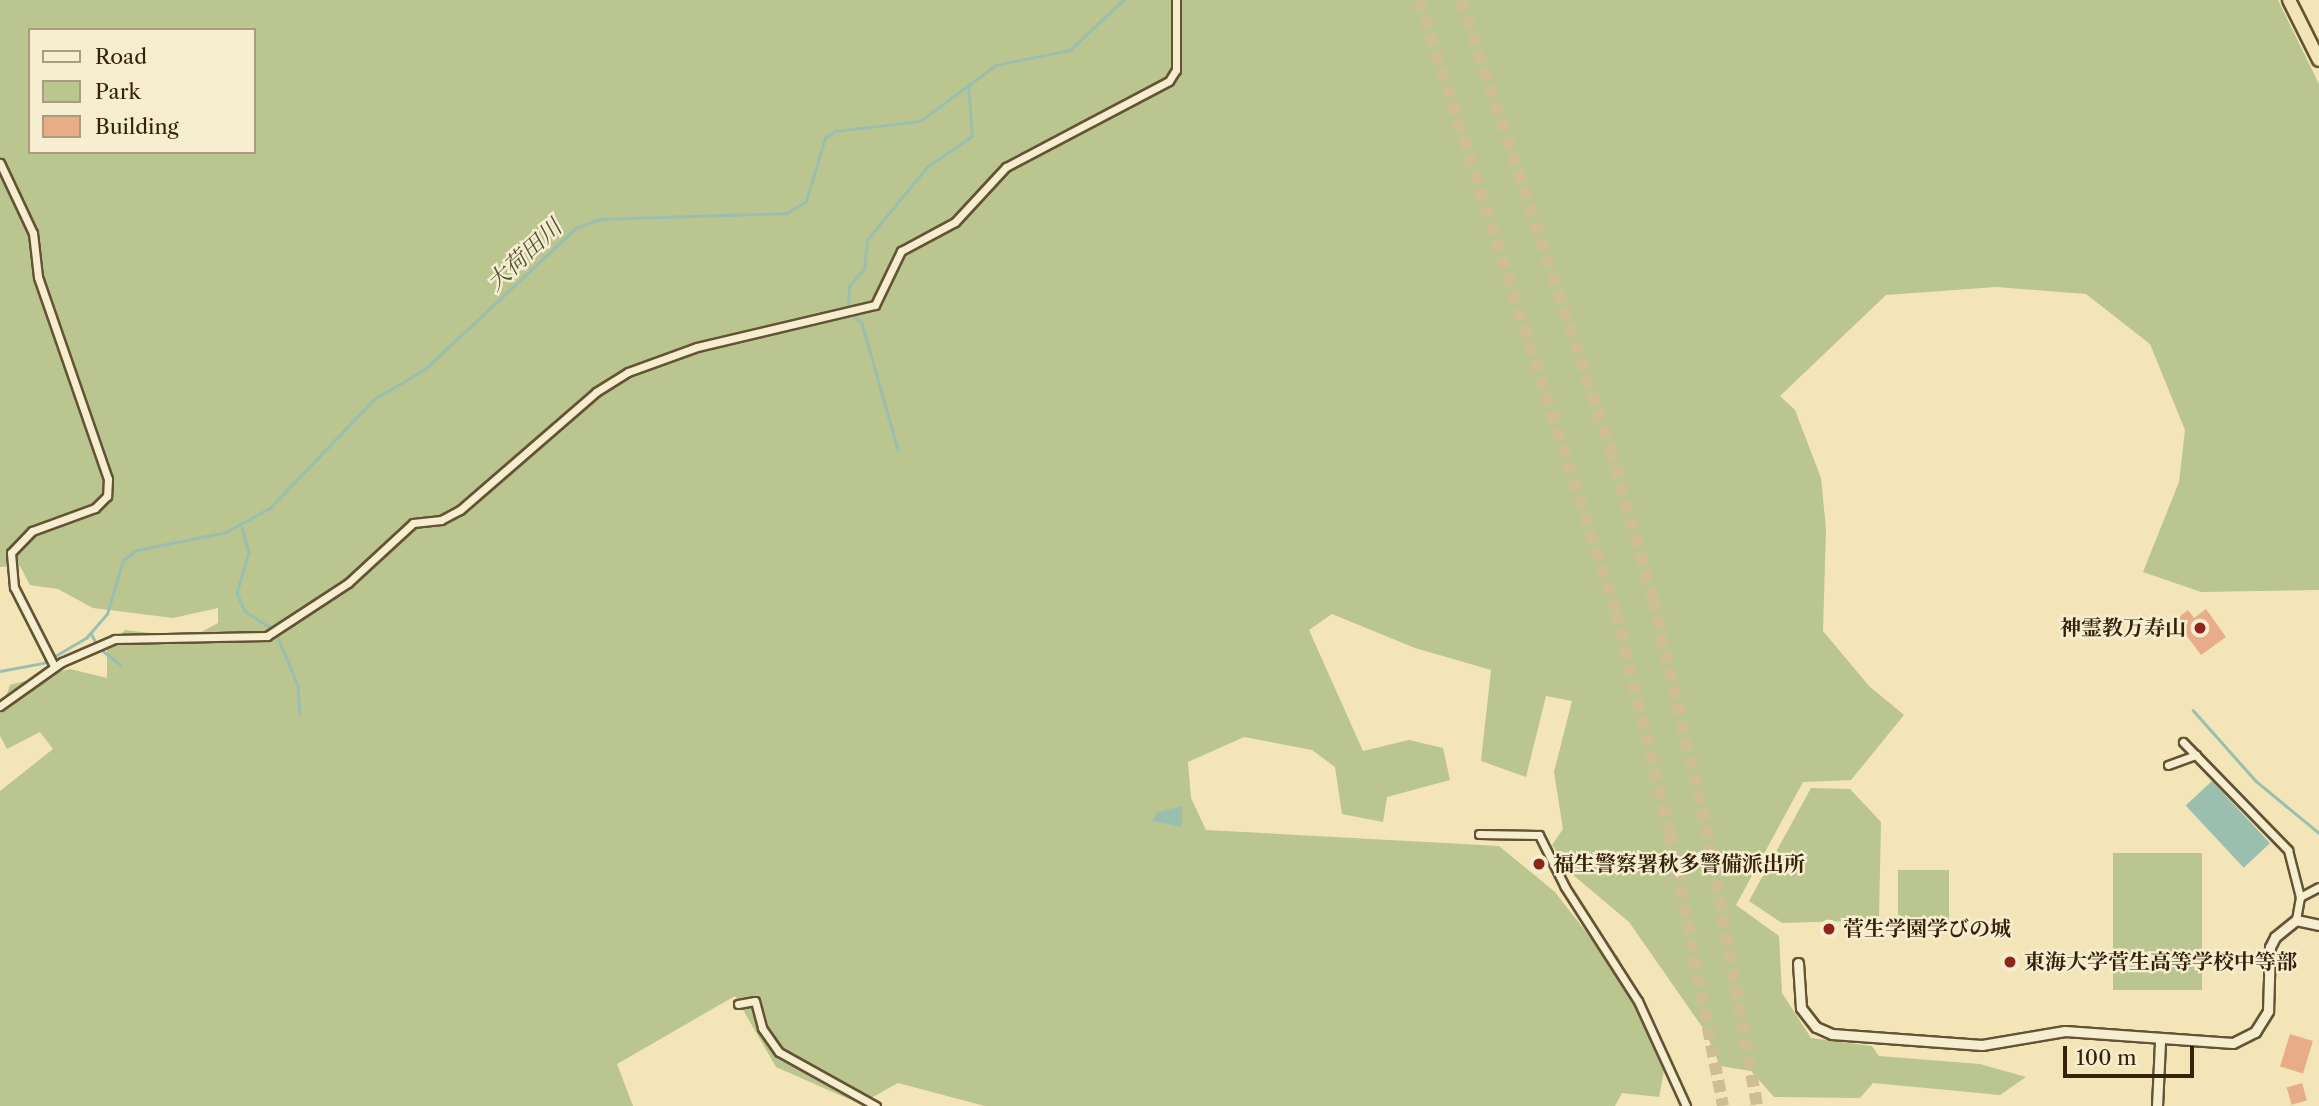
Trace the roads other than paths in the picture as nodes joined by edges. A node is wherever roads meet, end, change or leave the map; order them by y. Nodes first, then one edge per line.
1 (1176, 0) edge
2 (2289, 0) edge
3 (2319, 60) edge
4 (0, 163) edge
5 (54, 666) junction
6 (0, 706) edge
7 (2183, 742) dead end
8 (2196, 755) junction
9 (2168, 765) dead end
10 (1479, 834) dead end
11 (2319, 887) edge
12 (2300, 897) junction
13 (2296, 920) junction
14 (2319, 925) edge
15 (1798, 963) dead end
16 (738, 1004) dead end
17 (2161, 1042) junction
18 (876, 1106) edge
19 (1686, 1106) edge
20 (2157, 1106) edge

1 - 5 street
2 - 3 highway
4 - 5 street
5 - 6 street
7 - 8 street
8 - 9 street
8 - 12 street
10 - 19 street
11 - 12 street
12 - 13 street
13 - 14 street
13 - 17 street
15 - 17 street
16 - 18 street
17 - 20 street

